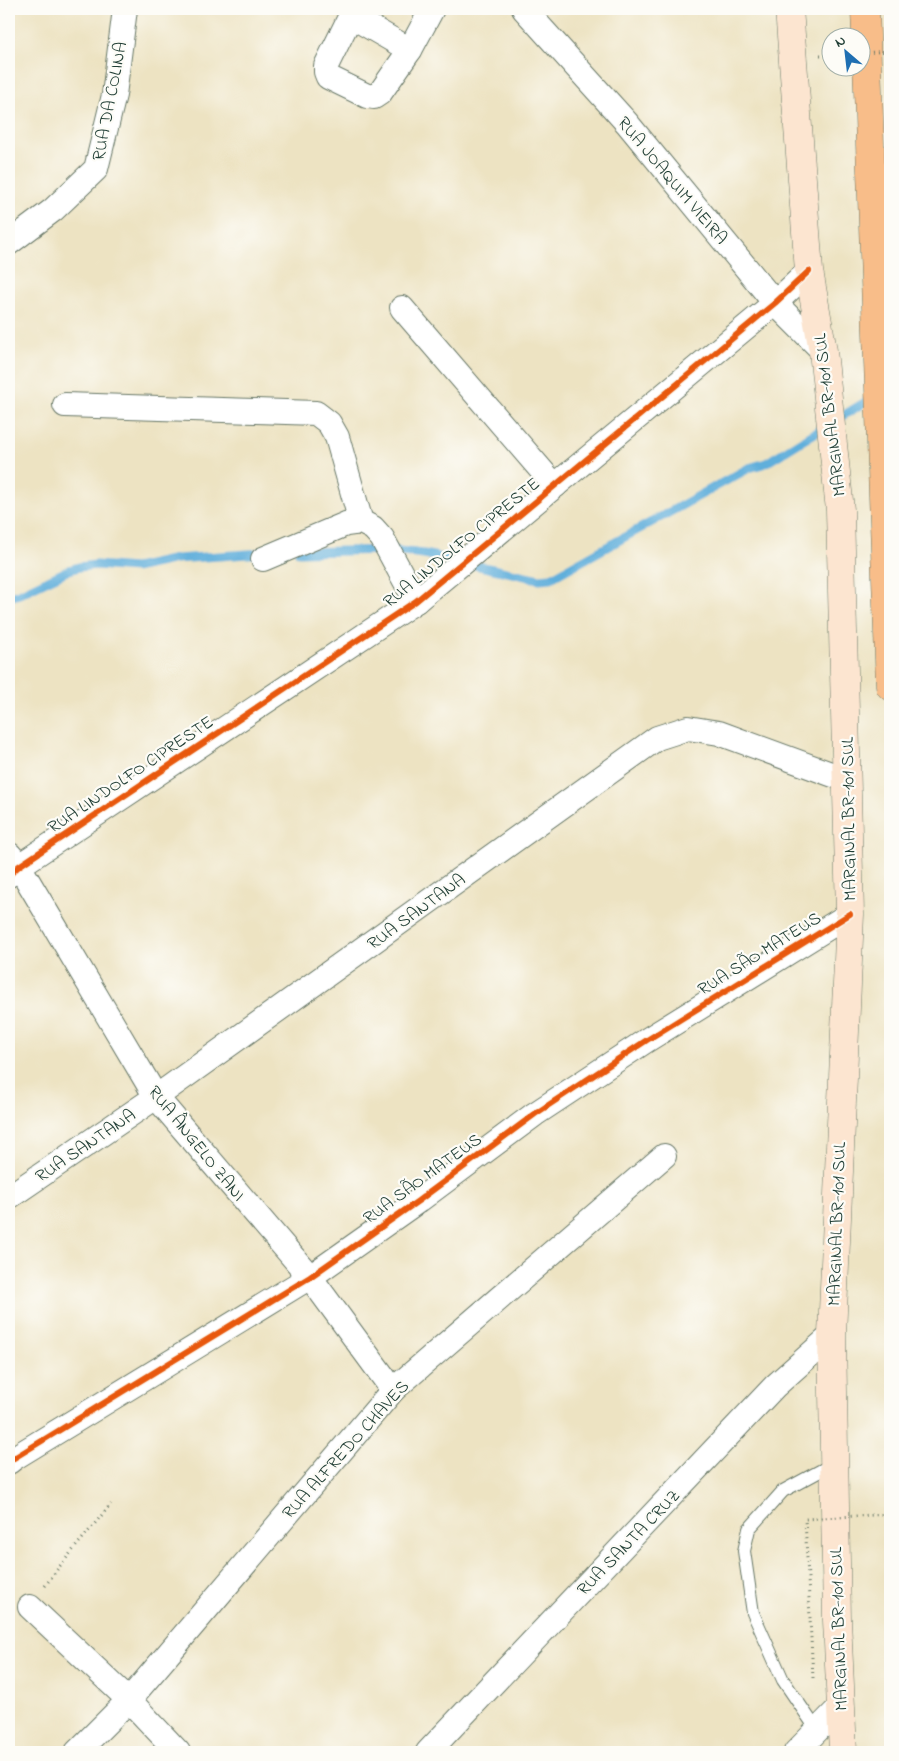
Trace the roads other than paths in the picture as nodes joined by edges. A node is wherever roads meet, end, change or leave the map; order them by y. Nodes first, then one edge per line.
1 (125, 9) edge
2 (432, 9) edge
3 (524, 9) edge
4 (789, 9) edge
5 (865, 9) edge
6 (352, 12) edge
7 (410, 50) junction
8 (9, 243) edge
9 (809, 271) junction
10 (774, 303) junction
11 (402, 308) dead end
12 (823, 351) junction
13 (65, 405) dead end
14 (555, 486) junction
15 (361, 522) junction
16 (263, 559) dead end
17 (416, 601) junction
18 (890, 686) edge
19 (847, 780) junction
20 (12, 865) edge
21 (850, 914) junction
22 (156, 1098) junction
23 (664, 1156) dead end
24 (9, 1197) edge
25 (310, 1277) junction
26 (832, 1335) junction
27 (393, 1390) junction
28 (9, 1462) edge
29 (833, 1464) junction
30 (30, 1607) road end
31 (128, 1700) junction
32 (841, 1706) junction
33 (817, 1730) junction
34 (77, 1752) edge
35 (178, 1752) edge
36 (428, 1752) edge
37 (796, 1752) edge
38 (843, 1752) edge

1 - 8 street, RUA DA COLINA
2 - 7 street
3 - 10 street, RUA JOAQUIM VIEIRA
4 - 9 main road, MARGINAL BR-101 SUL
5 - 18 highway
6 - 7 street
6 - 7 street
9 - 10 street, RUA LINDOLFO CIPRESTE
9 - 12 main road, MARGINAL BR-101 SUL
10 - 12 street, RUA JOAQUIM VIEIRA
10 - 14 street, RUA LINDOLFO CIPRESTE
11 - 14 street
12 - 19 main road, MARGINAL BR-101 SUL
13 - 15 street
14 - 17 street, RUA LINDOLFO CIPRESTE
15 - 16 street
15 - 17 street
17 - 20 street, RUA LINDOLFO CIPRESTE
19 - 21 main road, MARGINAL BR-101 SUL
19 - 22 street, RUA SANTANA
20 - 22 street, RUA ÂNGELO ZANI
21 - 25 street, RUA SÃO MATEUS
21 - 26 main road, MARGINAL BR-101 SUL
22 - 24 street, RUA SANTANA
22 - 25 street, RUA ÂNGELO ZANI
23 - 27 street, RUA ALFREDO CHAVES
25 - 27 street, RUA ÂNGELO ZANI
25 - 28 street, RUA SÃO MATEUS
26 - 29 main road, MARGINAL BR-101 SUL
26 - 36 street, RUA SANTA CRUZ
27 - 31 street, RUA ALFREDO CHAVES
29 - 32 main road, MARGINAL BR-101 SUL
29 - 33 lane
30 - 31 street
31 - 34 street, RUA ALFREDO CHAVES
31 - 35 street
32 - 33 street
32 - 38 main road, MARGINAL BR-101 SUL
33 - 37 street

